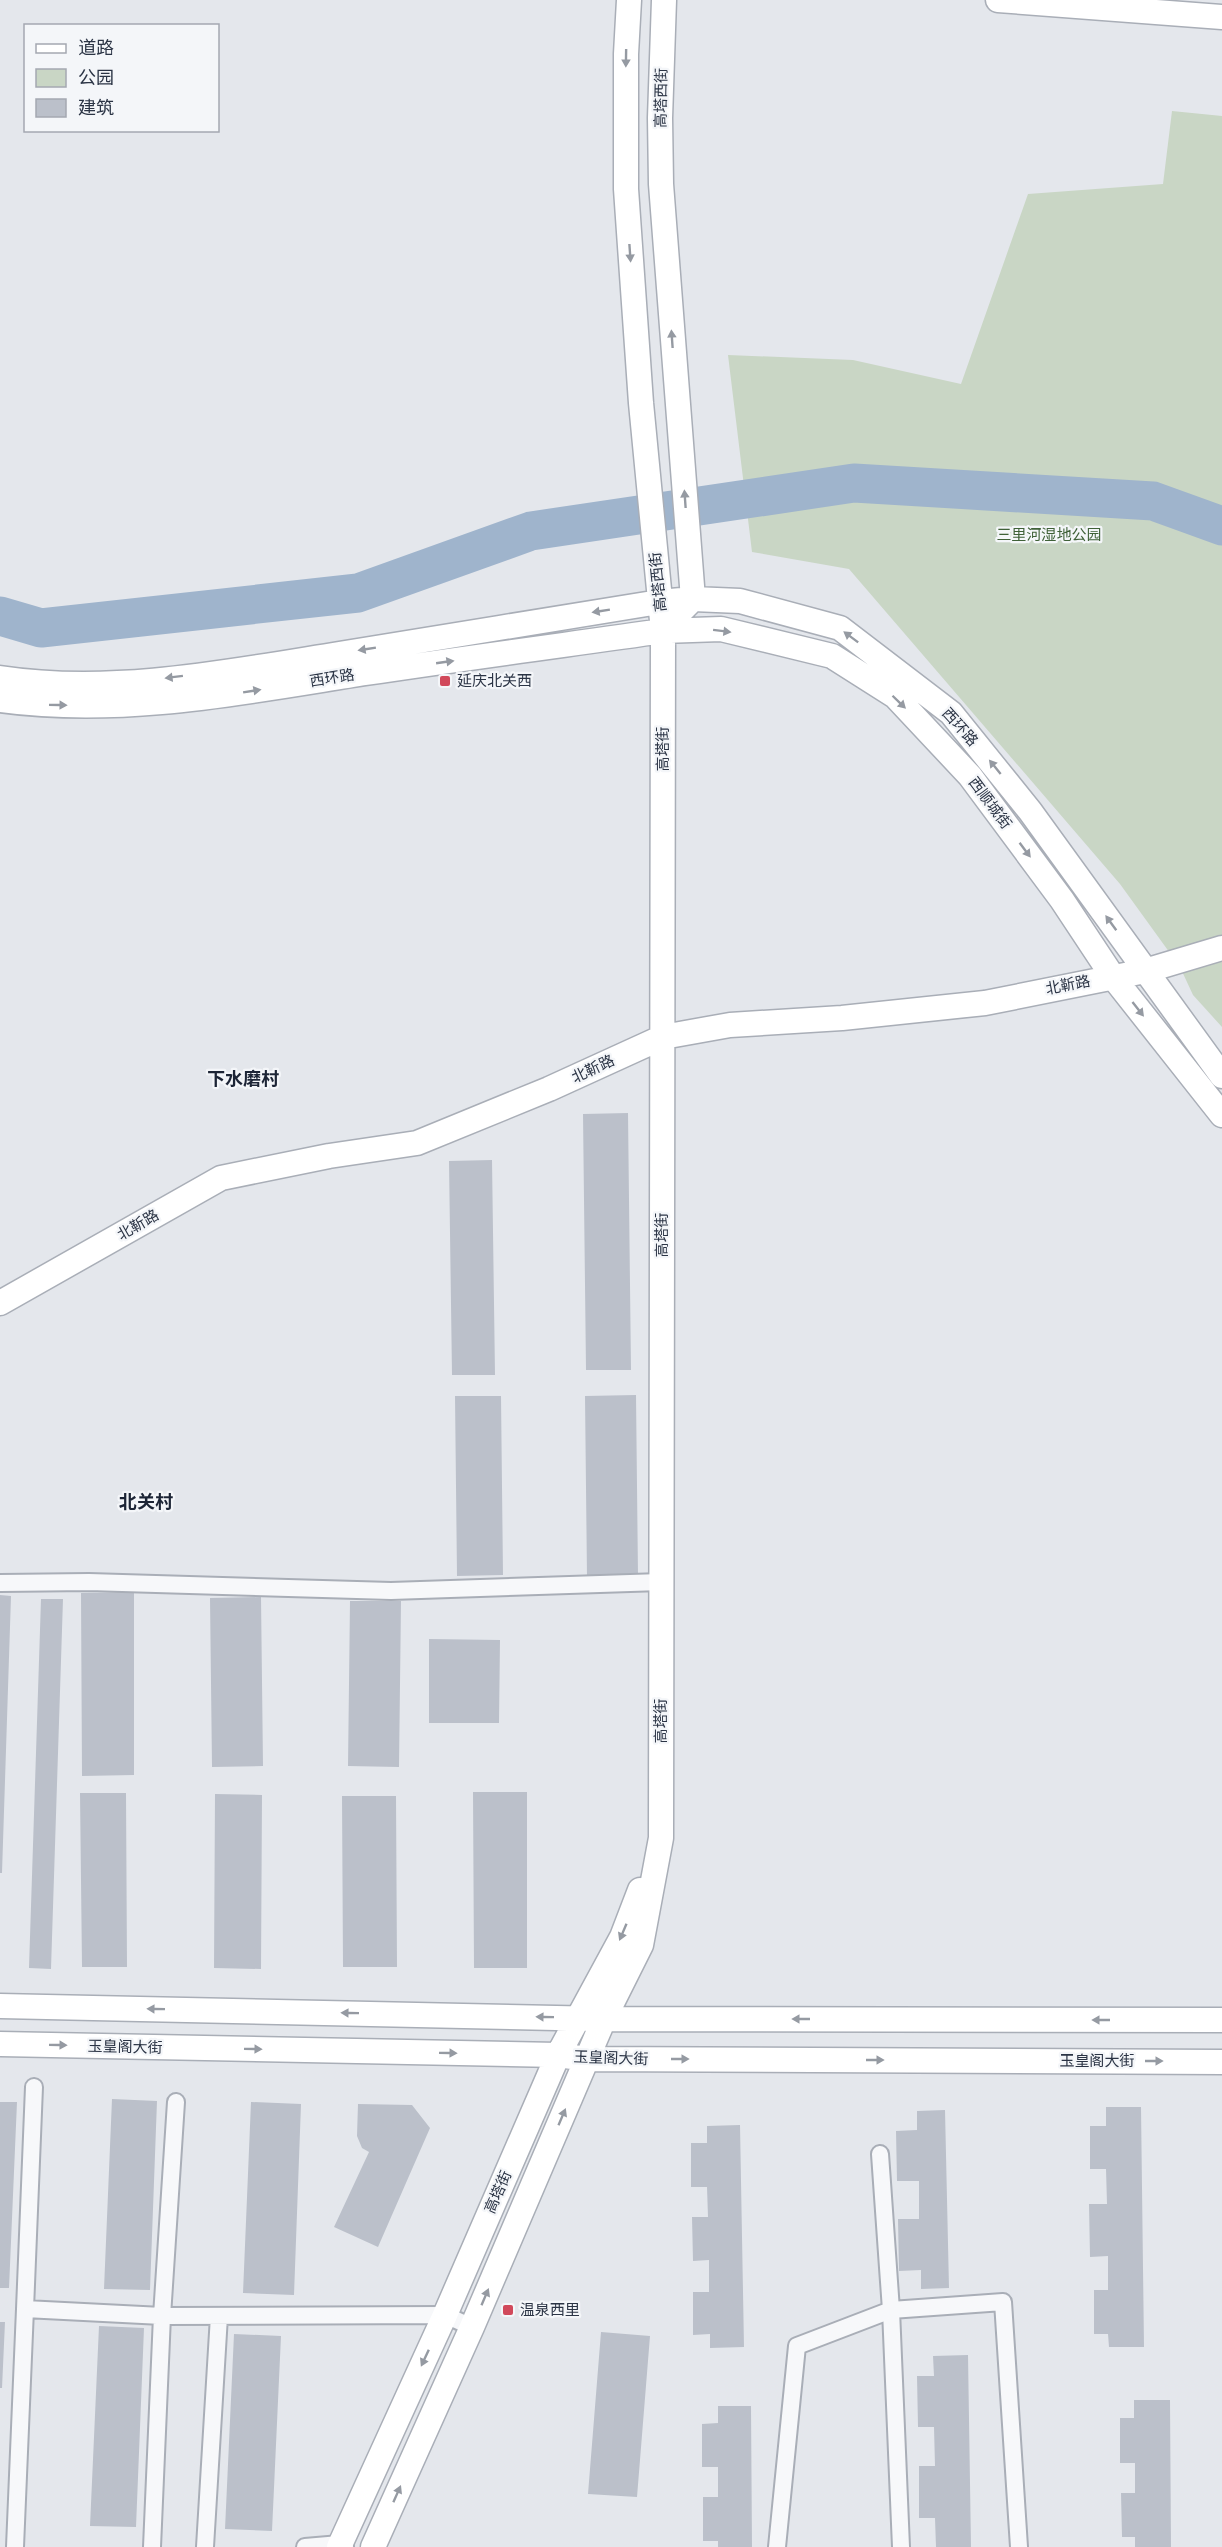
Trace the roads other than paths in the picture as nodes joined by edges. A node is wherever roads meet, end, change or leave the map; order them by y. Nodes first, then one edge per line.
1 (629, 0) edge
2 (664, 0) edge
3 (998, 0) edge
4 (1222, 17) edge
5 (693, 599) junction
6 (659, 602) junction
7 (663, 631) junction
8 (0, 678) edge
9 (0, 700) edge
10 (1222, 948) edge
11 (1145, 971) junction
12 (1113, 977) junction
13 (663, 1037) junction
14 (1222, 1076) edge
15 (1222, 1115) edge
16 (0, 1304) edge
17 (661, 1582) junction
18 (0, 1583) edge
19 (661, 1838) junction
20 (0, 2006) edge
21 (578, 2017) junction
22 (604, 2019) junction
23 (1222, 2020) edge
24 (0, 2044) edge
25 (558, 2055) junction
26 (587, 2059) junction
27 (1222, 2062) edge
28 (34, 2087) dead end
29 (176, 2102) dead end
30 (880, 2154) dead end
31 (25, 2309) junction
32 (891, 2310) junction
33 (445, 2315) junction
34 (162, 2316) junction
35 (219, 2316) junction
36 (472, 2327) junction
37 (341, 2546) edge
38 (15, 2547) edge
39 (152, 2547) edge
40 (205, 2547) edge
41 (305, 2547) edge
42 (373, 2547) edge
43 (777, 2547) edge
44 (901, 2547) edge
45 (1019, 2547) edge

1 -> 6 street, 高塔西街
5 -> 2 street, 高塔西街
3 - 4 street
5 - 6 street, 西环路
5 - 7 street, 高塔西街
11 -> 5 street, 西环路
6 - 7 street, 高塔西街
6 -> 8 street, 西环路
9 -> 7 street, 西环路
7 -> 12 street, 西顺城街
7 - 13 street, 高塔街
10 - 11 street, 北靳路
11 - 12 street, 北靳路
11 - 14 street
12 - 13 street, 北靳路
12 -> 15 street, 西顺城街
13 - 16 street, 北靳路
13 - 17 street, 高塔街
17 - 18 street
17 - 19 street, 高塔街
19 -> 21 street, 高塔街
19 - 22 street, 高塔街
21 -> 20 street
21 - 22 street
21 - 25 street, 高塔街
23 -> 22 street
22 - 26 street, 高塔街
24 -> 25 street, 玉皇阁大街
25 - 26 street, 玉皇阁大街
25 - 33 street, 高塔街
26 -> 27 street, 玉皇阁大街
36 -> 26 street, 高塔街
28 - 31 street
29 - 34 street
30 - 32 street
31 - 34 street
31 - 38 street
32 - 43 street
32 - 44 street
32 - 45 street
33 - 35 street
33 - 36 street
33 -> 37 street, 高塔街
34 - 35 street
34 - 39 street
35 - 40 street
42 -> 36 street, 高塔街
37 - 41 street

